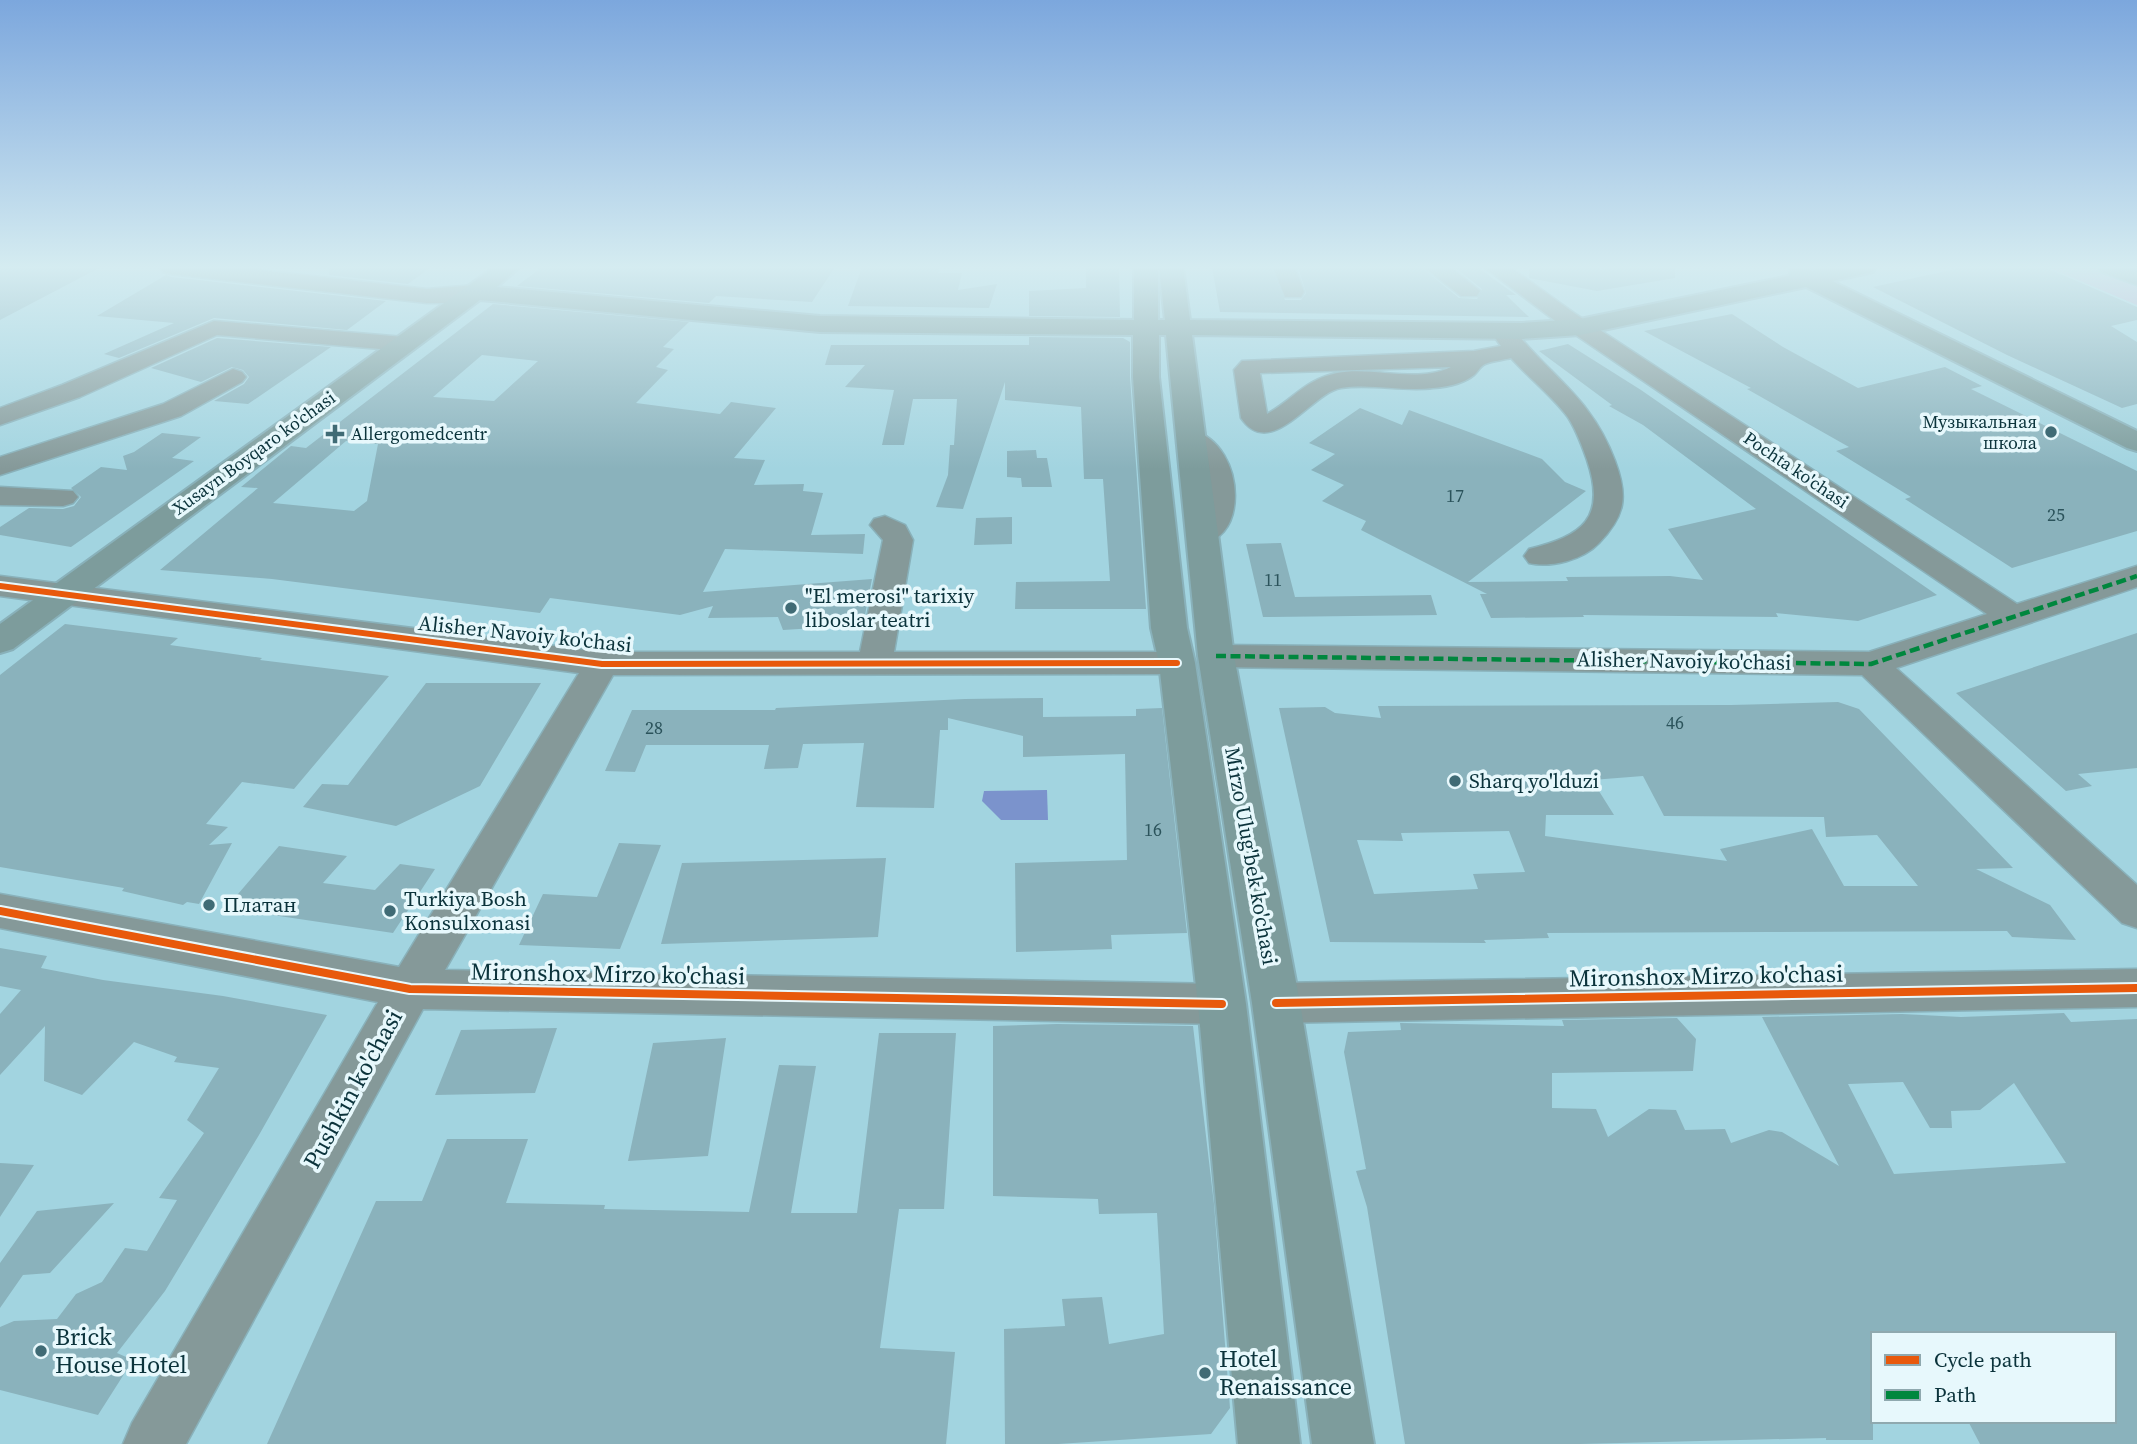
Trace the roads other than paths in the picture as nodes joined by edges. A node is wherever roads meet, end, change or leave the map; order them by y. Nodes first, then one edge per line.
1 (200, 334) edge
2 (290, 334) edge
3 (417, 334) edge
4 (1146, 334) edge
5 (1178, 334) edge
6 (1326, 334) edge
7 (1542, 334) edge
8 (1591, 334) edge
9 (1920, 334) edge
10 (1508, 341) junction
11 (404, 344) junction
12 (1474, 359) junction
13 (233, 377) dead end
14 (0, 417) edge
15 (2137, 442) edge
16 (0, 466) edge
17 (0, 496) edge
18 (0, 511) edge
19 (885, 526) dead end
20 (1540, 556) dead end
21 (2137, 576) edge
22 (0, 586) edge
23 (61, 595) junction
24 (2012, 616) junction
25 (0, 641) edge
26 (1196, 659) junction
27 (875, 662) junction
28 (602, 664) junction
29 (1871, 664) junction
30 (0, 911) edge
31 (2137, 911) edge
32 (2137, 988) edge
33 (410, 989) junction
34 (1276, 1003) junction
35 (1222, 1004) junction
36 (153, 1444) edge
37 (1269, 1444) edge
38 (1343, 1444) edge

1 - 14 street
2 - 11 street
3 - 11 main road, Xusayn Boyqaro ko'chasi
4 - 26 main road, Mirzo Ulug'bek ko'chasi
5 - 26 main road, Mirzo Ulug'bek ko'chasi
6 - 10 main road
7 - 10 main road
8 - 24 street, Pochta ko'chasi
9 - 15 main road
10 - 12 street
10 - 20 street
11 - 23 main road, Xusayn Boyqaro ko'chasi
12 - 12 street
13 - 16 street
17 - 18 street
19 - 27 street
21 - 24 street, Alisher Navoiy ko'chasi
22 - 23 street, Alisher Navoiy ko'chasi
23 - 25 main road, Xusayn Boyqaro ko'chasi
23 - 28 street, Alisher Navoiy ko'chasi
24 - 29 street, Alisher Navoiy ko'chasi
26 - 27 street, Alisher Navoiy ko'chasi
26 - 29 street, Alisher Navoiy ko'chasi
26 - 34 main road, Mirzo Ulug'bek ko'chasi
26 - 35 main road, Mirzo Ulug'bek ko'chasi
27 - 28 street, Alisher Navoiy ko'chasi
28 - 33 street, Pushkin ko'chasi
29 - 31 street
30 - 33 street, Mironshox Mirzo ko'chasi
32 - 34 street, Mironshox Mirzo ko'chasi
33 - 35 street, Mironshox Mirzo ko'chasi
33 - 36 street, Pushkin ko'chasi
34 - 38 main road, Mirzo Ulug'bek ko'chasi
35 - 37 main road, Mirzo Ulug'bek ko'chasi

